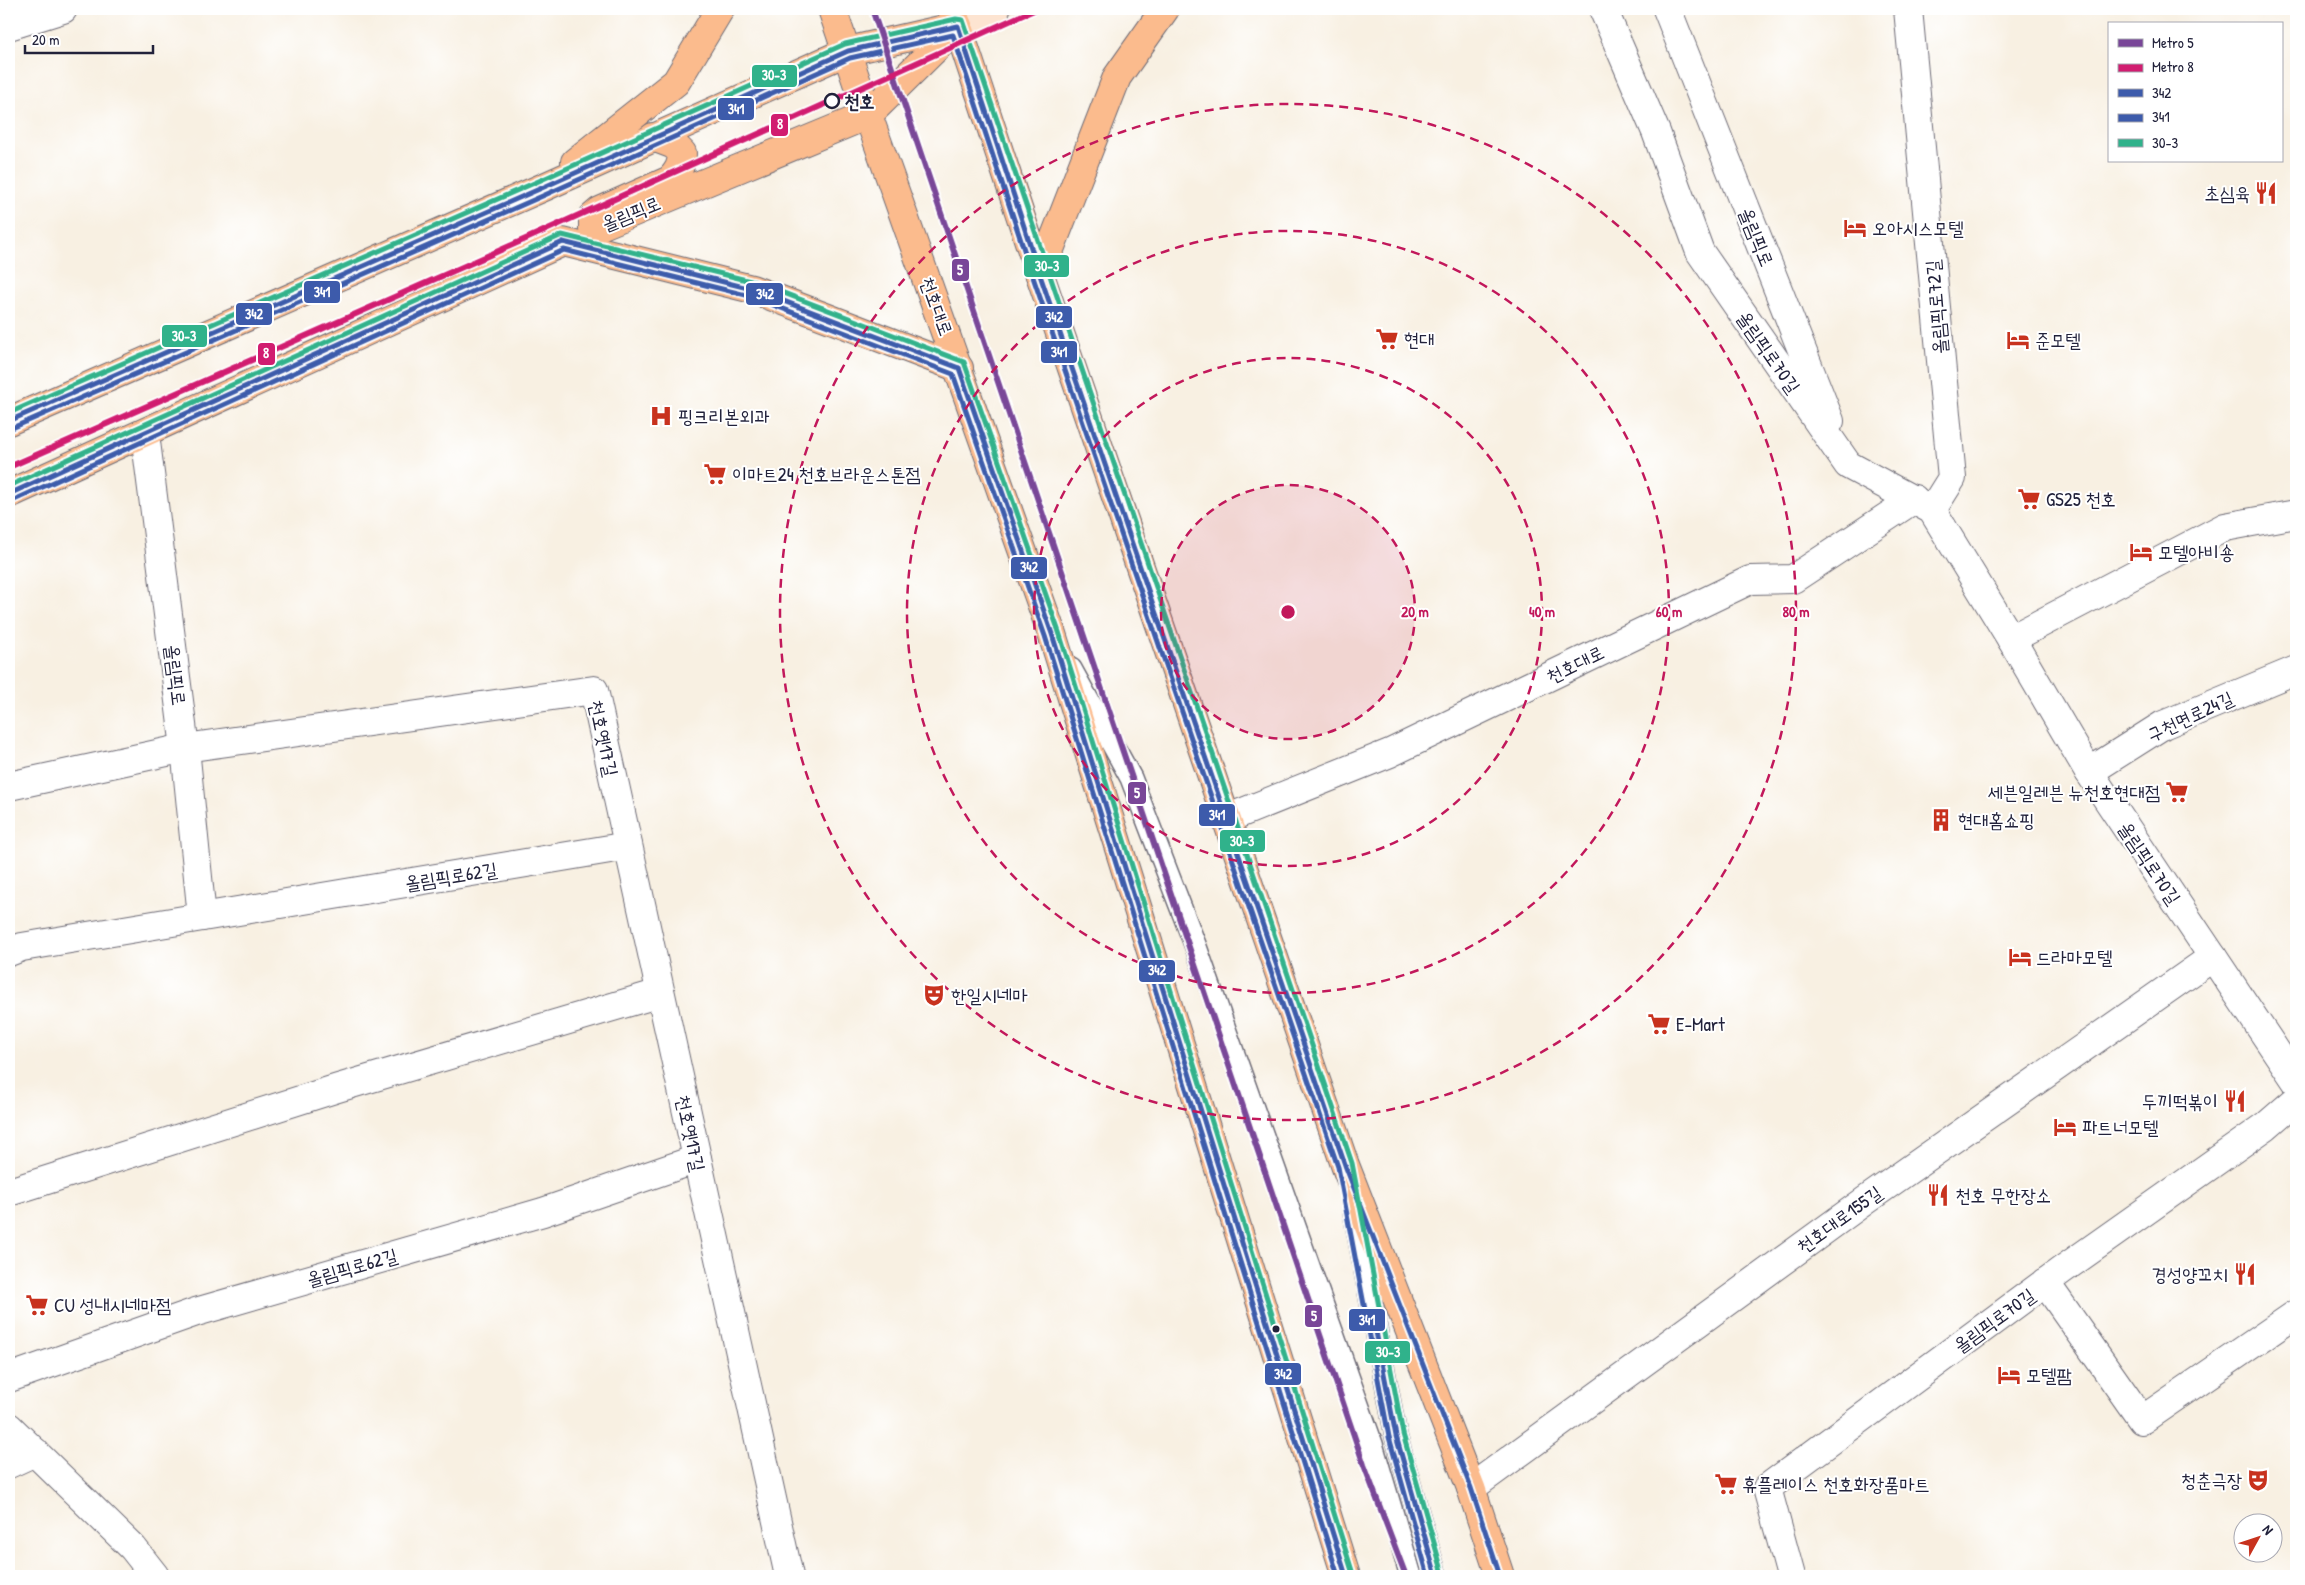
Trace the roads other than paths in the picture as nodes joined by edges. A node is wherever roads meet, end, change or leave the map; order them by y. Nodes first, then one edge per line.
1 (63, 9) edge
2 (720, 9) edge
3 (832, 9) edge
4 (996, 9) edge
5 (1164, 9) edge
6 (1603, 9) edge
7 (1667, 9) edge
8 (1908, 9) edge
9 (955, 18) edge
10 (9, 26) edge
11 (848, 51) junction
12 (868, 115) junction
13 (653, 137) junction
14 (544, 187) junction
15 (593, 229) junction
16 (563, 242) junction
17 (1040, 275) junction
18 (959, 368) junction
19 (9, 421) edge
20 (146, 434) junction
21 (1848, 465) junction
22 (9, 494) edge
23 (1923, 505) junction
24 (2296, 514) edge
25 (1052, 634) junction
26 (2011, 639) junction
27 (2296, 670) edge
28 (185, 748) junction
29 (2089, 772) junction
30 (9, 786) edge
31 (1226, 819) junction
32 (628, 846) junction
33 (202, 917) junction
34 (9, 952) edge
35 (2213, 957) junction
36 (660, 994) junction
37 (2296, 1081) edge
38 (2296, 1100) edge
39 (696, 1159) junction
40 (1345, 1165) junction
41 (9, 1192) edge
42 (2045, 1282) junction
43 (2296, 1314) edge
44 (9, 1378) edge
45 (9, 1427) edge
46 (35, 1452) junction
47 (9, 1464) edge
48 (1471, 1488) junction
49 (155, 1576) edge
50 (788, 1576) edge
51 (1346, 1576) edge
52 (1411, 1576) edge
53 (1436, 1576) edge
54 (1500, 1576) edge
55 (1791, 1576) edge

1 - 10 street
2 - 14 main road
3 - 11 main road, 천호대로
4 - 9 main road, 올림픽로
5 - 17 main road
6 - 21 street, 올림픽로70길
7 - 21 street, 올림픽로
8 - 23 street, 올림픽로72길
9 - 11 main road, 올림픽로
9 - 12 main road, 올림픽로
9 - 17 main road
11 - 12 main road, 천호대로
11 - 13 main road, 올림픽로
12 - 15 main road, 올림픽로
12 - 18 main road, 천호대로
13 - 14 main road, 올림픽로
13 - 15 main road
14 - 19 main road, 올림픽로
15 - 16 main road, 올림픽로
16 - 18 main road
16 - 20 main road, 올림픽로
17 - 31 main road
18 - 25 main road, 천호대로
20 - 22 main road, 올림픽로
20 - 28 street, 올림픽로
21 - 23 street, 올림픽로70길
23 - 26 street, 올림픽로70길
23 - 31 street, 천호대로
24 - 26 street
25 - 51 main road, 천호대로
25 - 52 lane
26 - 29 street, 올림픽로70길
27 - 29 street, 구천면로24길
28 - 30 street
28 - 32 street, 천호옛17길
28 - 33 street, 올림픽로
29 - 35 street, 올림픽로70길
31 - 40 main road
32 - 33 street, 올림픽로62길
32 - 36 street, 천호옛17길
33 - 34 street, 올림픽로62길
35 - 37 street, 올림픽로70길
35 - 48 street, 천호대로155길
36 - 39 street, 천호옛17길
36 - 41 street
38 - 42 street, 올림픽로70길
39 - 44 street, 올림픽로62길
39 - 50 street, 천호옛17길
40 - 48 main road
40 - 53 lane
42 - 43 street
42 - 55 street, 올림픽로70길
45 - 46 street
46 - 47 street
46 - 49 street
48 - 54 main road

